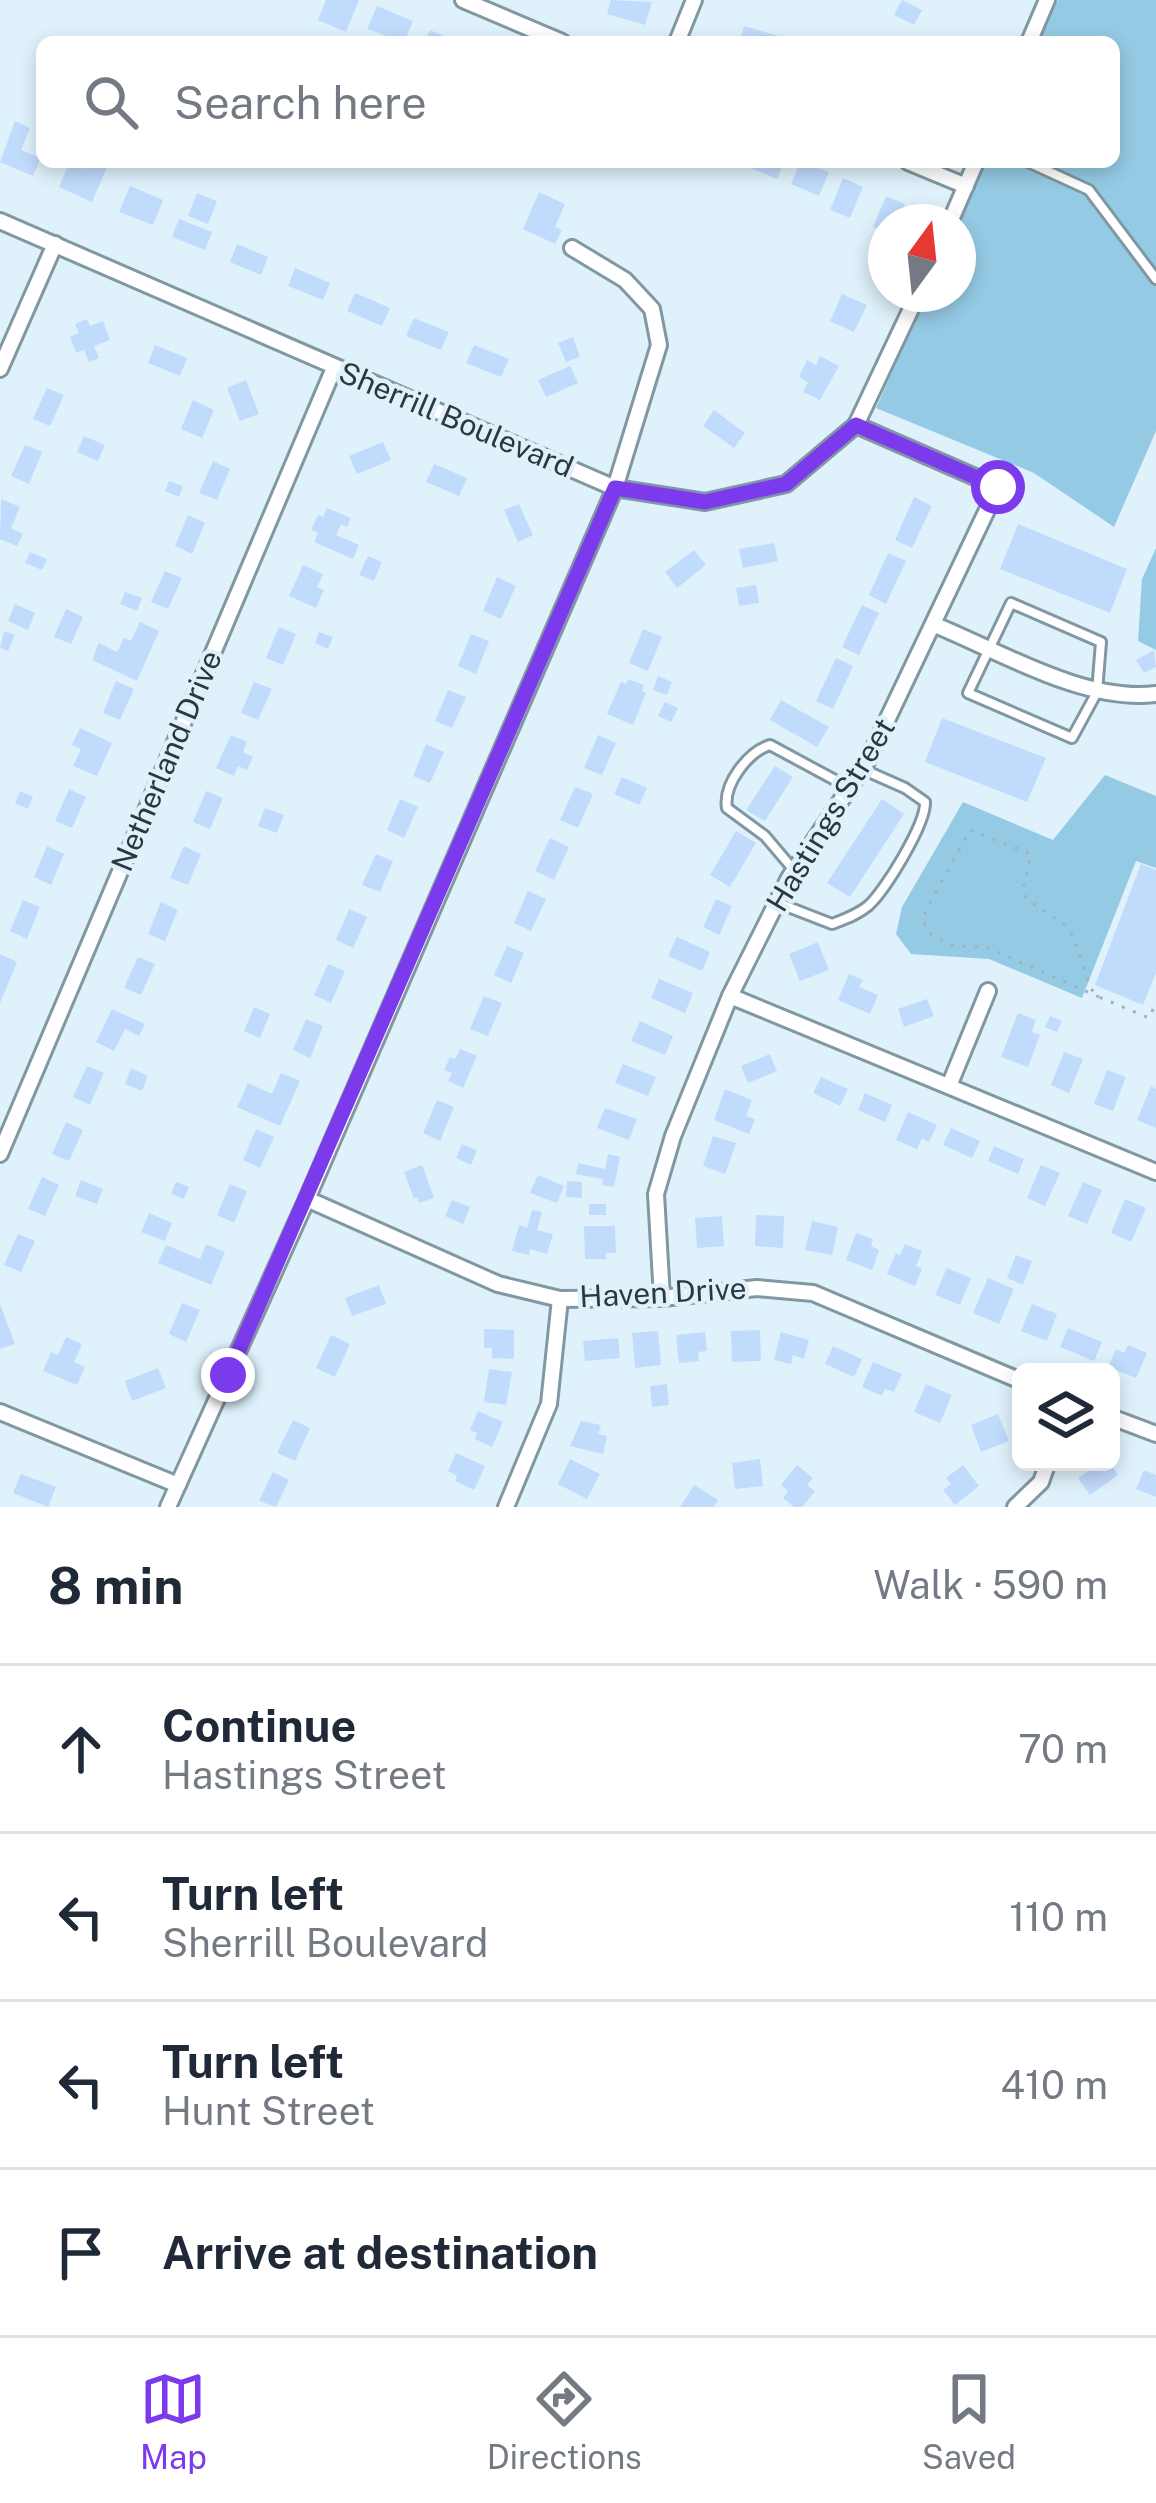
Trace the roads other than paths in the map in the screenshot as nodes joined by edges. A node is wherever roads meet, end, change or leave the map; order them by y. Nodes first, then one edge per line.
1 (463, 0) edge
2 (694, 0) edge
3 (1047, 0) edge
4 (548, 36) edge
5 (679, 36) edge
6 (1032, 36) edge
7 (922, 168) edge
8 (974, 168) edge
9 (1041, 168) edge
10 (966, 186) junction
11 (958, 204) edge
12 (0, 221) edge
13 (55, 244) junction
14 (572, 248) dead end
15 (1156, 279) edge
16 (910, 312) edge
17 (334, 368) junction
18 (0, 369) edge
19 (856, 425) junction
20 (615, 488) junction
21 (935, 626) junction
22 (989, 648) junction
23 (1096, 692) junction
24 (1156, 694) edge
25 (862, 769) junction
26 (850, 788) junction
27 (794, 870) junction
28 (777, 902) junction
29 (988, 991) dead end
30 (730, 996) junction
31 (949, 1086) junction
32 (0, 1154) edge
33 (1156, 1172) edge
34 (307, 1199) junction
35 (662, 1298) junction
36 (560, 1299) junction
37 (1012, 1377) edge
38 (0, 1412) edge
39 (1120, 1420) edge
40 (1156, 1434) edge
41 (1045, 1471) edge
42 (178, 1486) junction
43 (168, 1507) edge
44 (506, 1507) edge
45 (1015, 1507) edge

1 - 4 street
2 - 5 street
3 - 6 street
7 - 10 street
8 - 10 street
9 - 15 lane
10 - 11 street
12 - 13 street, Sherrill Boulevard
13 - 17 street, Sherrill Boulevard
13 - 18 street
14 - 20 street
16 - 19 street, Sherrill Boulevard
17 - 20 street, Sherrill Boulevard
17 - 32 street, Netherland Drive
19 - 20 street, Sherrill Boulevard
19 - 21 street, Hastings Street
20 - 34 street
21 - 22 street
21 - 25 street, Hastings Street
22 - 23 street
22 - 23 lane
22 - 23 lane
23 - 24 street
25 - 26 street, Hastings Street
25 - 28 lane
26 - 27 street, Hastings Street
26 - 27 lane
27 - 28 street, Hastings Street
28 - 30 street, Hastings Street
29 - 31 street
30 - 31 street
30 - 35 street, Hastings Street
31 - 33 street
34 - 36 street, Haven Drive
34 - 42 street
35 - 36 street, Haven Drive
35 - 37 street, Haven Drive
36 - 44 street
38 - 42 street
39 - 40 street
41 - 45 street
42 - 43 street

